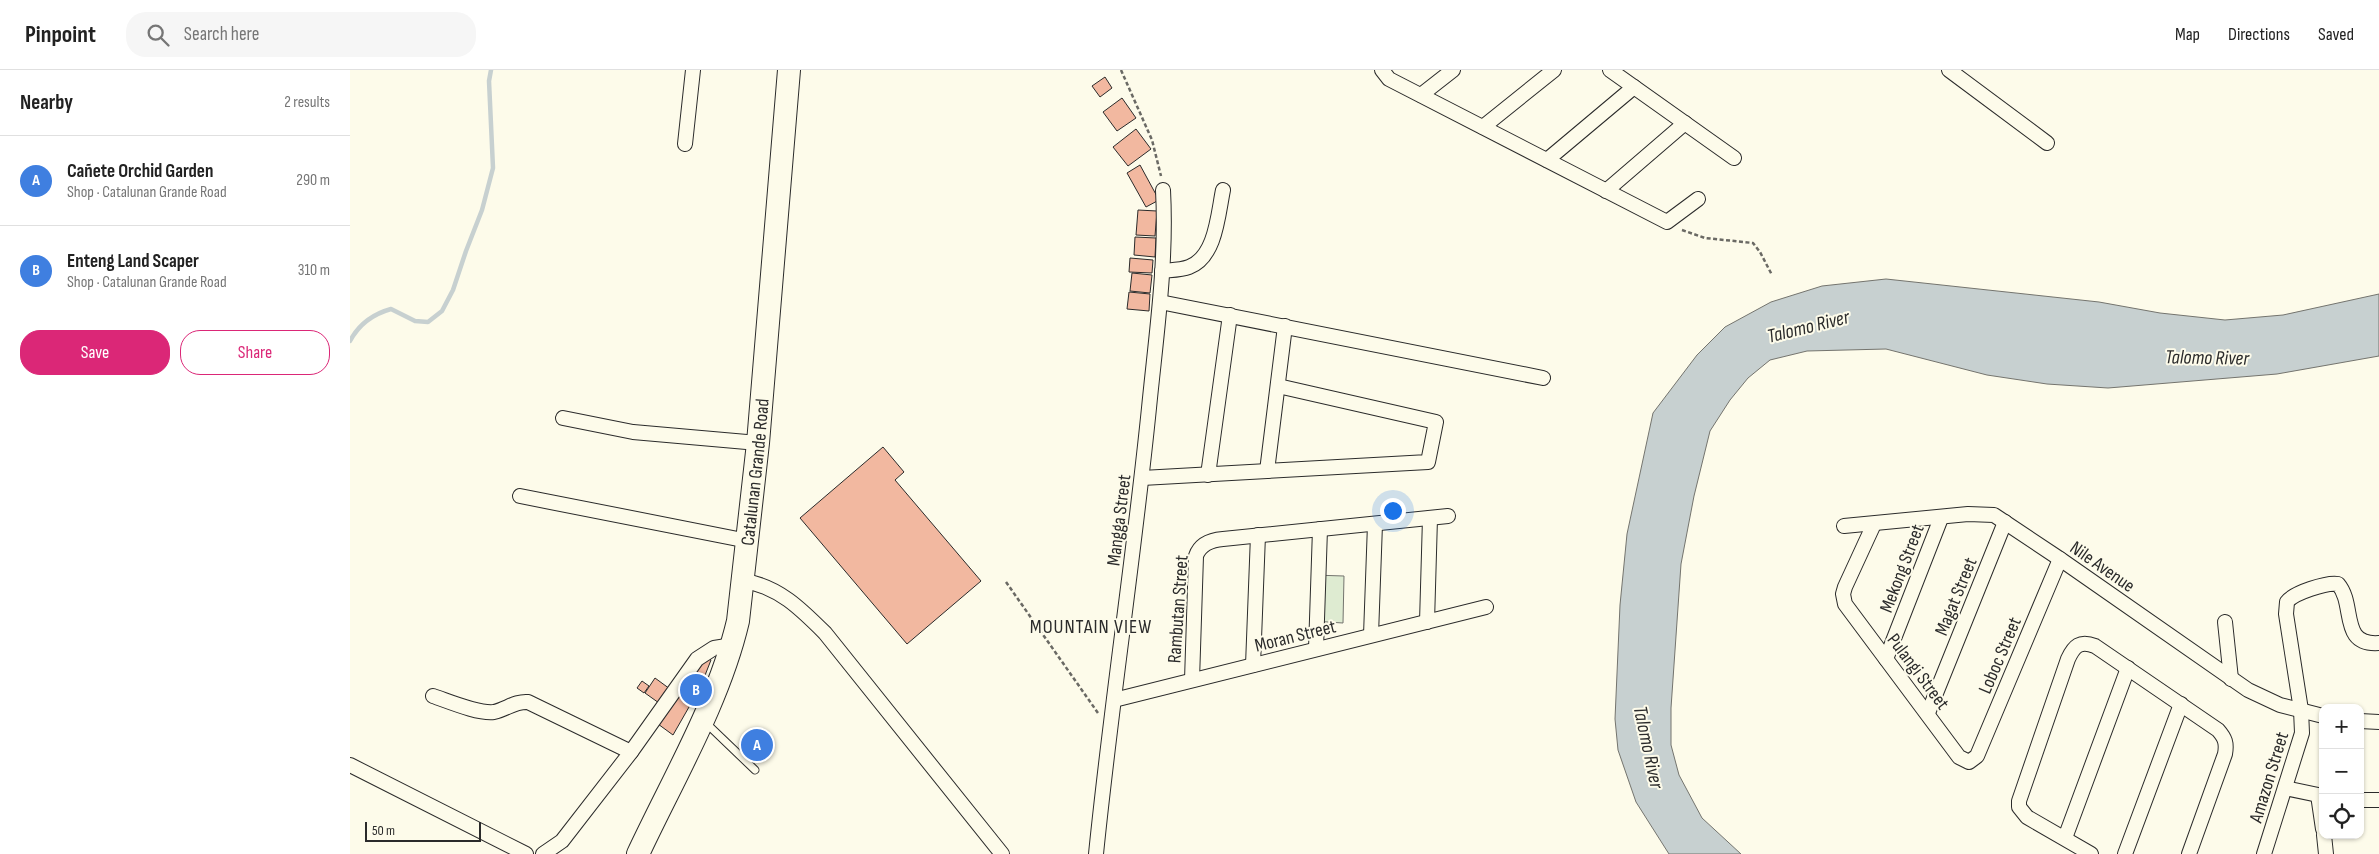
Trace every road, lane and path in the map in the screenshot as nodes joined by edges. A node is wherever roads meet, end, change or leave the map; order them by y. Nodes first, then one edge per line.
1 (693, 70) edge
2 (789, 70) edge
3 (1121, 70) edge
4 (1382, 70) edge
5 (1453, 70) edge
6 (1554, 70) edge
7 (1610, 70) edge
8 (1949, 70) edge
9 (1634, 87) junction
10 (1421, 95) junction
11 (1685, 124) junction
12 (1483, 127) junction
13 (2047, 142) dead end
14 (684, 144) dead end
15 (1734, 158) dead end
16 (1547, 160) junction
17 (1163, 190) joint
18 (1224, 190) dead end
19 (1606, 191) junction
20 (1698, 199) dead end
21 (1667, 222) junction
22 (1162, 270) junction
23 (1772, 275) dead end
24 (1160, 302) junction
25 (1230, 314) junction
26 (1285, 326) junction
27 (1543, 378) dead end
28 (1278, 386) junction
29 (563, 418) dead end
30 (758, 442) junction
31 (1267, 471) junction
32 (1208, 475) junction
33 (1142, 478) junction
34 (520, 496) dead end
35 (1448, 516) dead end
36 (1430, 518) junction
37 (1941, 518) junction
38 (2005, 522) junction
39 (1375, 524) junction
40 (1874, 524) junction
41 (1844, 526) dead end
42 (1320, 529) junction
43 (1258, 535) junction
44 (748, 541) junction
45 (2060, 559) junction
46 (744, 582) junction
47 (1006, 582) dead end
48 (1486, 607) dead end
49 (1426, 622) junction
50 (2225, 622) dead end
51 (1372, 635) junction
52 (2379, 643) edge
53 (733, 644) junction
54 (1316, 649) junction
55 (1886, 659) junction
56 (1253, 665) junction
57 (2128, 668) junction
58 (2231, 679) junction
59 (1192, 680) junction
60 (433, 696) dead end
61 (1114, 700) junction
62 (2181, 704) junction
63 (2301, 710) junction
64 (1928, 713) junction
65 (2319, 715) edge
66 (702, 719) junction
67 (1103, 720) dead end
68 (2364, 721) edge
69 (2379, 722) edge
70 (631, 752) junction
71 (1969, 762) joint
72 (350, 765) edge
73 (754, 770) dead end
74 (2285, 788) junction
75 (2319, 796) edge
76 (2364, 800) edge
77 (2379, 800) edge
78 (2065, 838) junction
79 (2324, 839) edge
80 (526, 854) edge
81 (543, 854) edge
82 (638, 854) edge
83 (1002, 854) edge
84 (1096, 854) edge
85 (2091, 854) edge
86 (2125, 854) edge
87 (2189, 854) edge
88 (2264, 854) edge
89 (2326, 854) edge

1 - 14 street
2 - 30 main road, Catalunan Grande Road
3 - 17 path
4 - 10 street
5 - 10 street
6 - 12 street
7 - 9 street
8 - 13 street
9 - 11 street
9 - 16 street
10 - 12 street
11 - 15 street
11 - 19 street
12 - 16 street
16 - 19 street
17 - 22 street, Mangga Street
18 - 22 street
19 - 21 street
20 - 21 street
21 - 23 path
22 - 24 street, Mangga Street
24 - 25 street
24 - 33 street, Mangga Street
25 - 26 street
25 - 32 street
26 - 27 street
26 - 28 street
28 - 31 street
28 - 31 street
29 - 30 street
30 - 44 main road, Catalunan Grande Road
31 - 32 street
32 - 33 street
33 - 61 street, Mangga Street
34 - 44 street
35 - 36 street
36 - 39 street
36 - 49 street
37 - 38 street, Nile Avenue
37 - 40 street, Nile Avenue
37 - 55 street, Mekong Street
38 - 45 street, Nile Avenue
38 - 64 street, Magat Street
39 - 42 street
39 - 51 street
40 - 41 street, Nile Avenue
40 - 55 street, Pulangi Street
42 - 43 street
42 - 54 street
43 - 56 street
43 - 59 street, Rambutan Street
44 - 46 main road, Catalunan Grande Road
45 - 58 street, Nile Avenue
45 - 71 street, Loboc Street
46 - 53 main road, Catalunan Grande Road
46 - 83 street
47 - 67 path
48 - 49 street, Moran Street
49 - 51 street, Moran Street
50 - 58 street
51 - 54 street, Moran Street
52 - 63 street, Amazon Street
53 - 66 main road, Catalunan Grande Road
53 - 70 street
54 - 56 street, Moran Street
55 - 64 street, Pulangi Street
56 - 59 street, Moran Street
57 - 62 street
57 - 78 street
57 - 78 street
58 - 63 street, Nile Avenue
59 - 61 street, Moran Street
60 - 70 street
61 - 84 street, Mangga Street
62 - 86 street
62 - 87 street
63 - 65 street, Nile Avenue
63 - 74 street, Amazon Street
64 - 71 street, Pulangi Street
66 - 73 lane
66 - 82 main road, Catalunan Grande Road
68 - 69 street
70 - 81 street
72 - 80 street
74 - 75 street
74 - 88 street, Amazon Street
76 - 77 street
78 - 85 street
79 - 89 street

